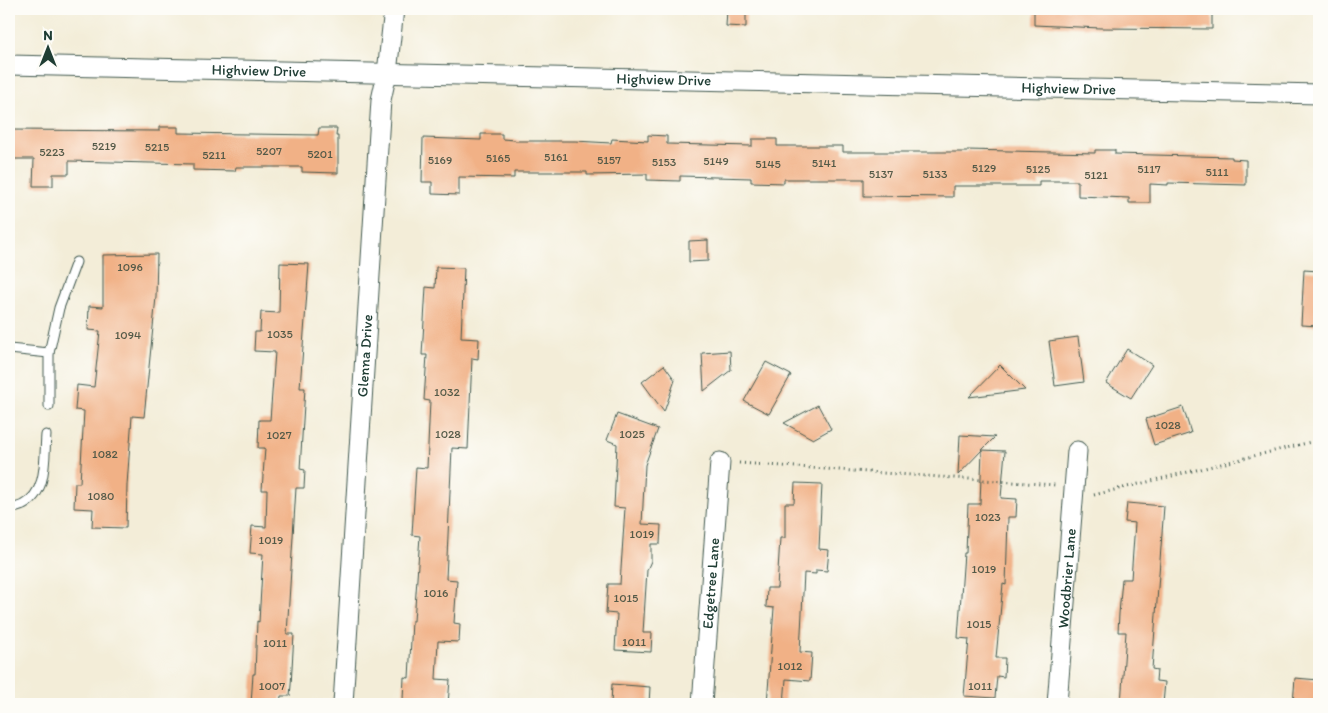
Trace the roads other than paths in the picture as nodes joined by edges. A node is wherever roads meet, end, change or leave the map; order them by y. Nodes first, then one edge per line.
1 (394, 9) edge
2 (9, 65) edge
3 (387, 73) junction
4 (1319, 94) edge
5 (76, 262) dead end
6 (9, 349) edge
7 (48, 353) junction
8 (50, 406) dead end
9 (46, 435) dead end
10 (1077, 451) dead end
11 (720, 462) road end
12 (9, 508) edge
13 (342, 704) edge
14 (702, 704) edge
15 (1057, 704) edge

1 - 3 street, Glenna Drive
2 - 3 street, Highview Drive
3 - 4 street, Highview Drive
3 - 13 street, Glenna Drive
5 - 7 lane
6 - 7 lane
7 - 8 lane
9 - 12 lane
10 - 15 street, Woodbrier Lane
11 - 14 street, Edgetree Lane

